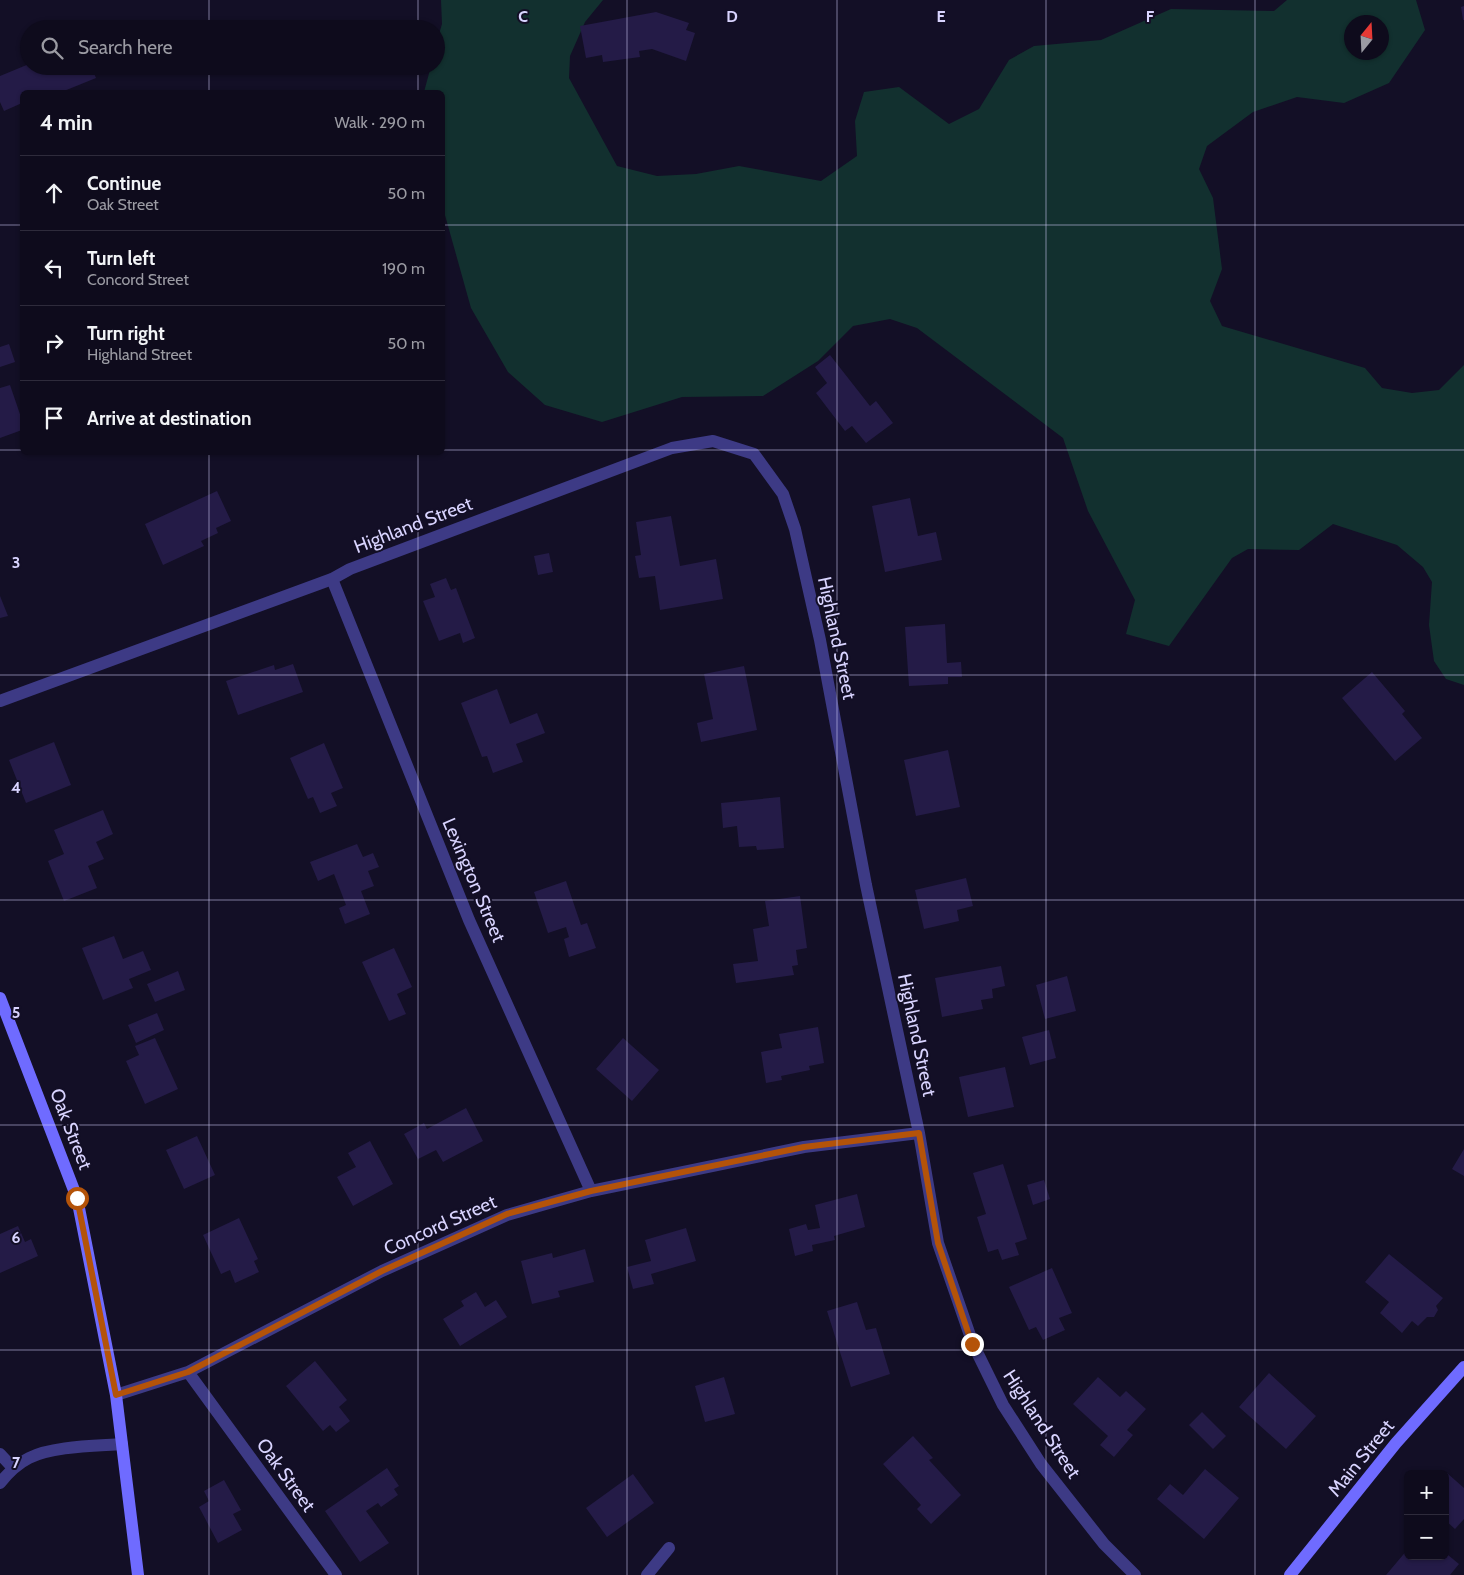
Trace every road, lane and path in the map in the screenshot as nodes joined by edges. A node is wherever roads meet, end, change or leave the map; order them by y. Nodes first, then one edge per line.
1 (332, 578) junction
2 (0, 700) edge
3 (0, 998) edge
4 (919, 1133) junction
5 (591, 1191) junction
6 (1464, 1367) edge
7 (188, 1372) junction
8 (116, 1395) junction
9 (122, 1444) junction
10 (0, 1454) edge
11 (13, 1468) junction
12 (0, 1484) edge
13 (668, 1548) dead end
14 (138, 1575) edge
15 (336, 1575) edge
16 (647, 1575) edge
17 (1134, 1575) edge
18 (1290, 1575) edge

1 - 2 street, Highland Street
1 - 4 street, Highland Street
1 - 5 street, Lexington Street
3 - 8 main road, Oak Street
4 - 5 street, Concord Street
4 - 17 street, Highland Street
5 - 7 street, Concord Street
6 - 18 main road, Main Street
7 - 8 street, Concord Street
7 - 15 street, Oak Street
8 - 9 main road, Oak Street
9 - 11 street
9 - 14 main road, Oak Street
10 - 11 street
11 - 12 street
13 - 16 street

